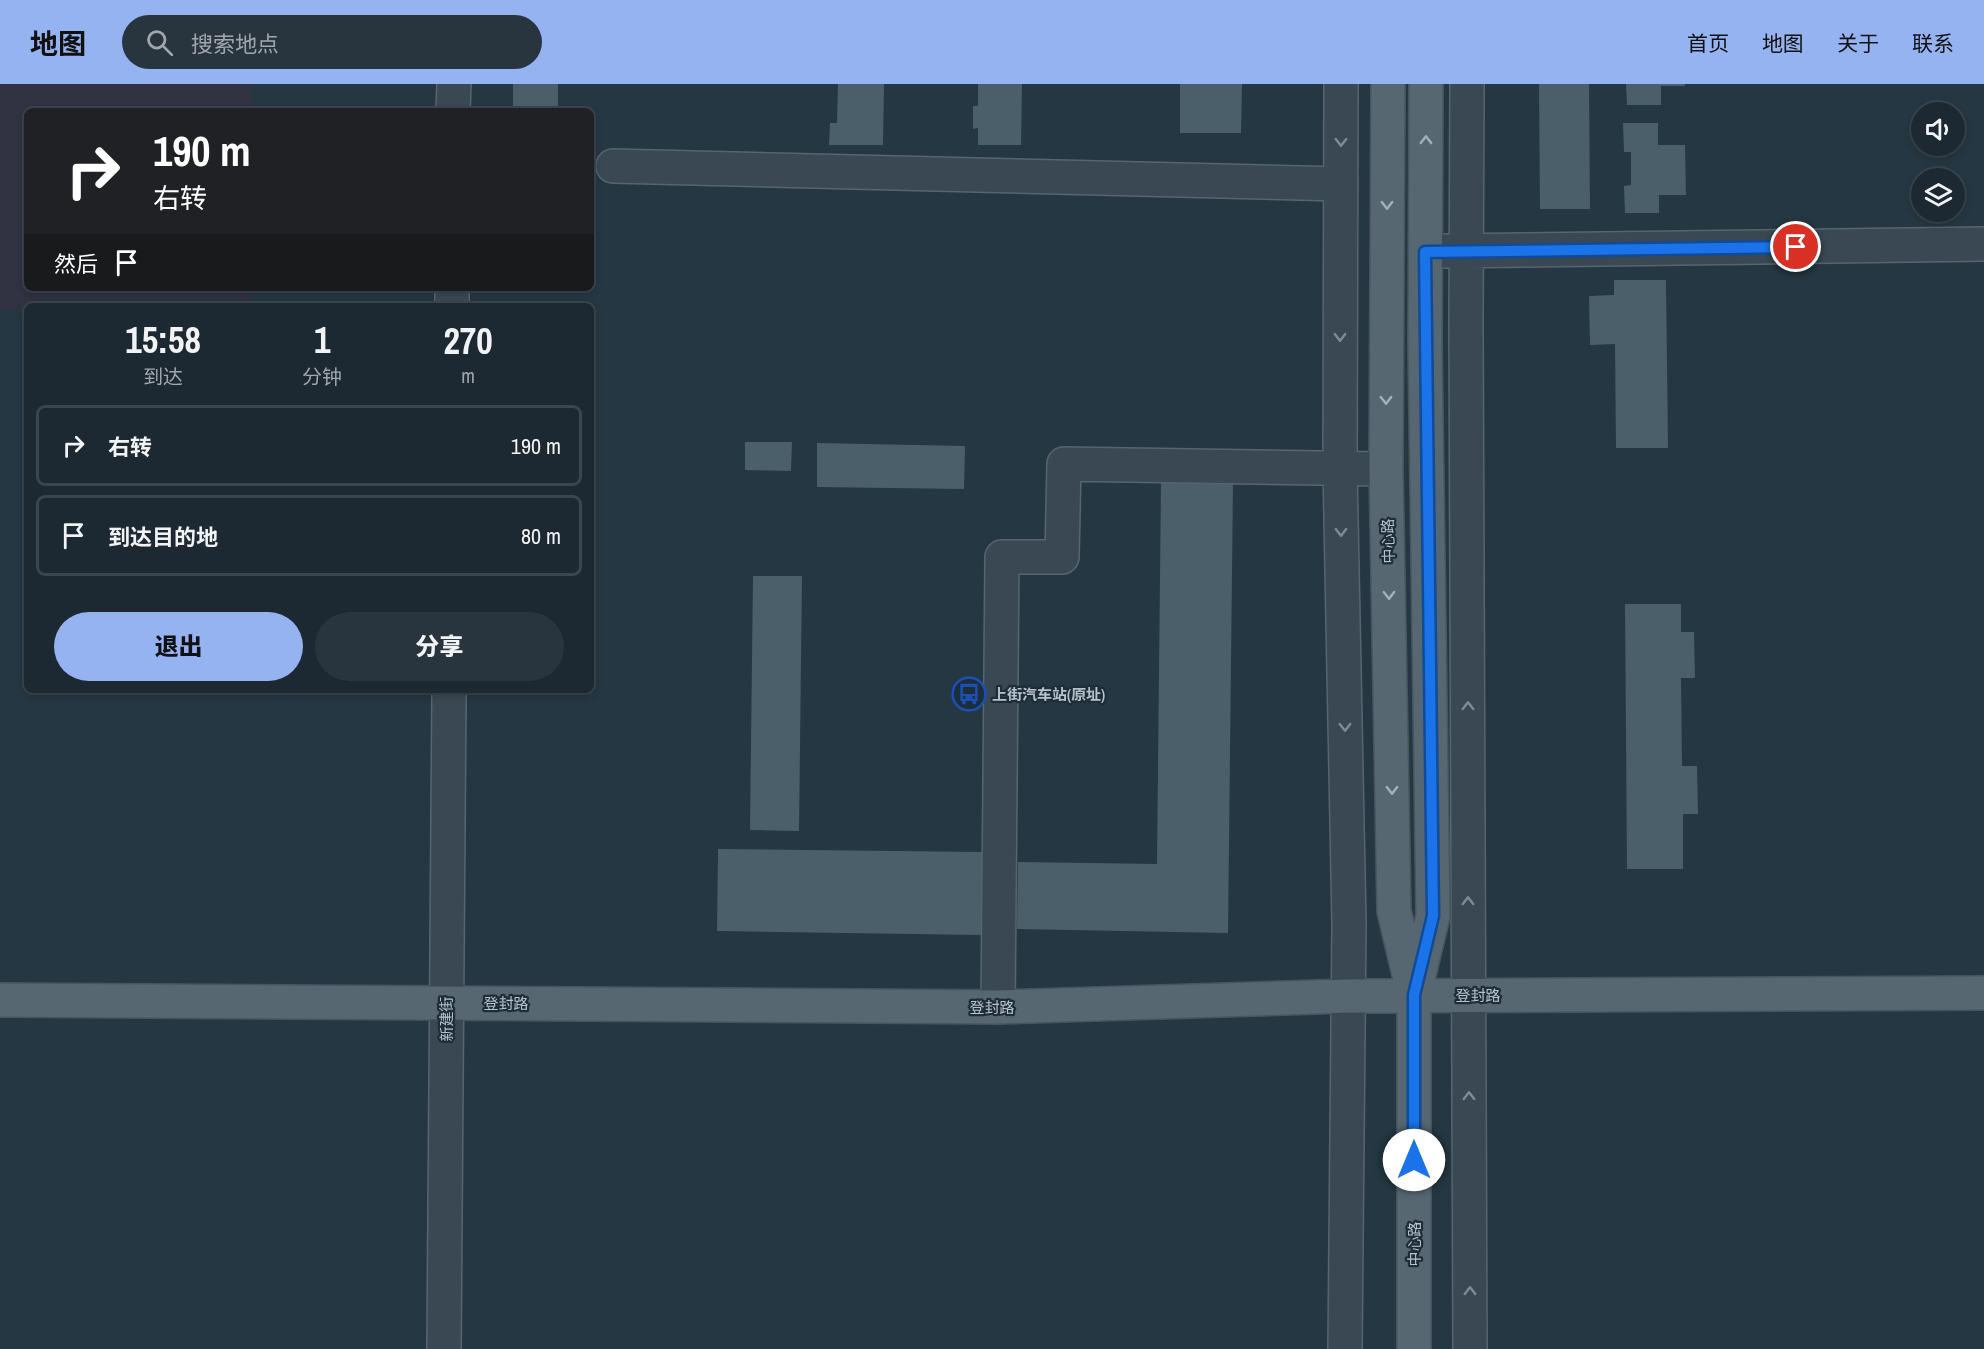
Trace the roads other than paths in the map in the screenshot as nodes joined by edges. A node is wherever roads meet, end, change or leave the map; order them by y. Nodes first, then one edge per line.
1 (454, 84) edge
2 (1341, 84) edge
3 (1388, 84) edge
4 (1426, 84) edge
5 (1467, 84) edge
6 (453, 108) edge
7 (613, 166) dead end
8 (1341, 184) junction
9 (1984, 244) edge
10 (1466, 251) junction
11 (1425, 252) junction
12 (1340, 468) junction
13 (1386, 469) junction
14 (449, 693) edge
15 (1984, 993) edge
16 (1414, 995) junction
17 (1469, 995) junction
18 (1348, 996) junction
19 (0, 1000) edge
20 (446, 1002) junction
21 (998, 1007) junction
22 (444, 1349) edge
23 (1345, 1349) edge
24 (1414, 1349) edge
25 (1470, 1349) edge

1 - 6 street
2 -> 8 street
3 -> 13 main road, 中心路
11 -> 4 main road, 中心路
5 - 10 street
7 - 8 street
8 -> 12 street
9 - 10 street
10 - 11 street
17 -> 10 street
11 - 16 main road, 中心路
12 - 13 street
12 -> 18 street
12 - 21 street
13 -> 16 main road, 中心路
14 - 20 street, 新建街
15 - 17 main road, 登封路
16 - 17 main road, 登封路
16 - 18 main road, 登封路
16 - 24 main road, 中心路
25 -> 17 street
18 - 21 main road, 登封路
18 - 23 street
19 - 20 main road, 登封路
20 - 21 main road, 登封路
20 - 22 street, 新建街

